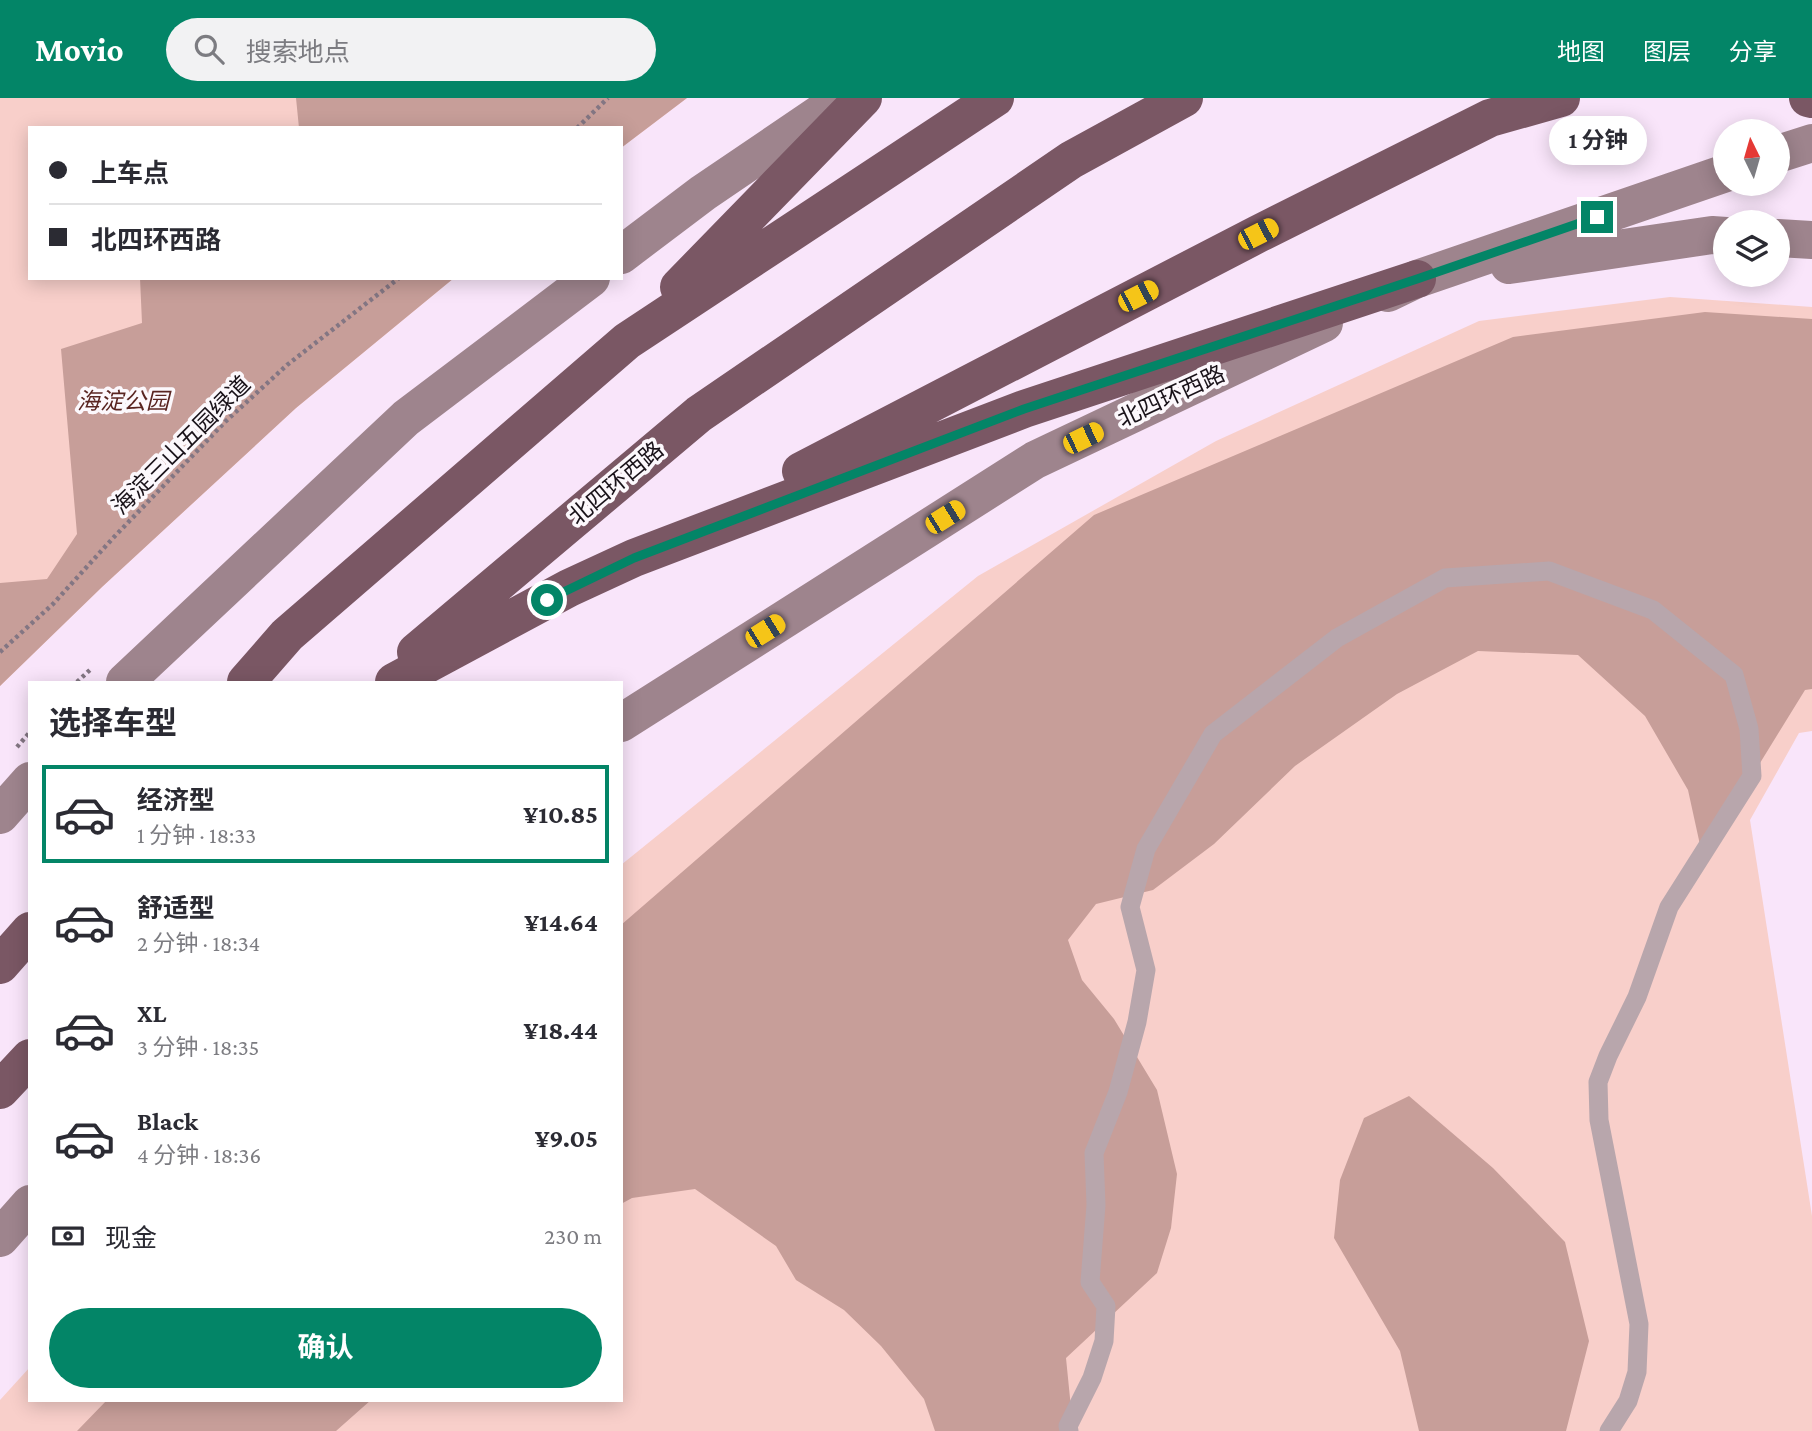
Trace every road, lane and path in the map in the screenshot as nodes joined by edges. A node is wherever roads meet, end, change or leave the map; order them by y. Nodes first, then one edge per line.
1 (608, 98) edge
2 (843, 98) edge
3 (863, 98) edge
4 (995, 98) edge
5 (1184, 98) edge
6 (1561, 98) edge
7 (579, 126) edge
8 (1812, 143) edge
9 (1790, 150) edge
10 (1713, 177) edge
11 (1713, 235) edge
12 (1790, 239) edge
13 (1812, 240) edge
14 (623, 253) edge
15 (1417, 279) junction
16 (396, 280) edge
17 (588, 280) edge
18 (627, 341) junction
19 (634, 558) junction
20 (0, 652) edge
21 (125, 681) edge
22 (247, 681) edge
23 (380, 681) edge
24 (396, 681) edge
25 (623, 722) edge
26 (28, 783) edge
27 (0, 816) edge
28 (28, 933) edge
29 (0, 965) edge
30 (28, 1060) edge
31 (0, 1090) edge
32 (28, 1206) edge
33 (0, 1238) edge
34 (1069, 1431) edge
35 (1609, 1431) edge

1 - 7 path
2 - 14 street
3 - 18 highway
4 - 18 highway
5 - 23 highway, 北四环西路
6 - 19 highway
8 - 9 street
10 - 15 street, 北四环西路
11 - 15 street
12 - 13 street
15 - 19 highway
15 - 25 street, 北四环西路
16 - 20 path, 海淀三山五园绿道
17 - 21 street
18 - 22 highway
19 - 24 highway
26 - 27 street
28 - 29 highway
30 - 31 highway
32 - 33 street
34 - 35 lane

